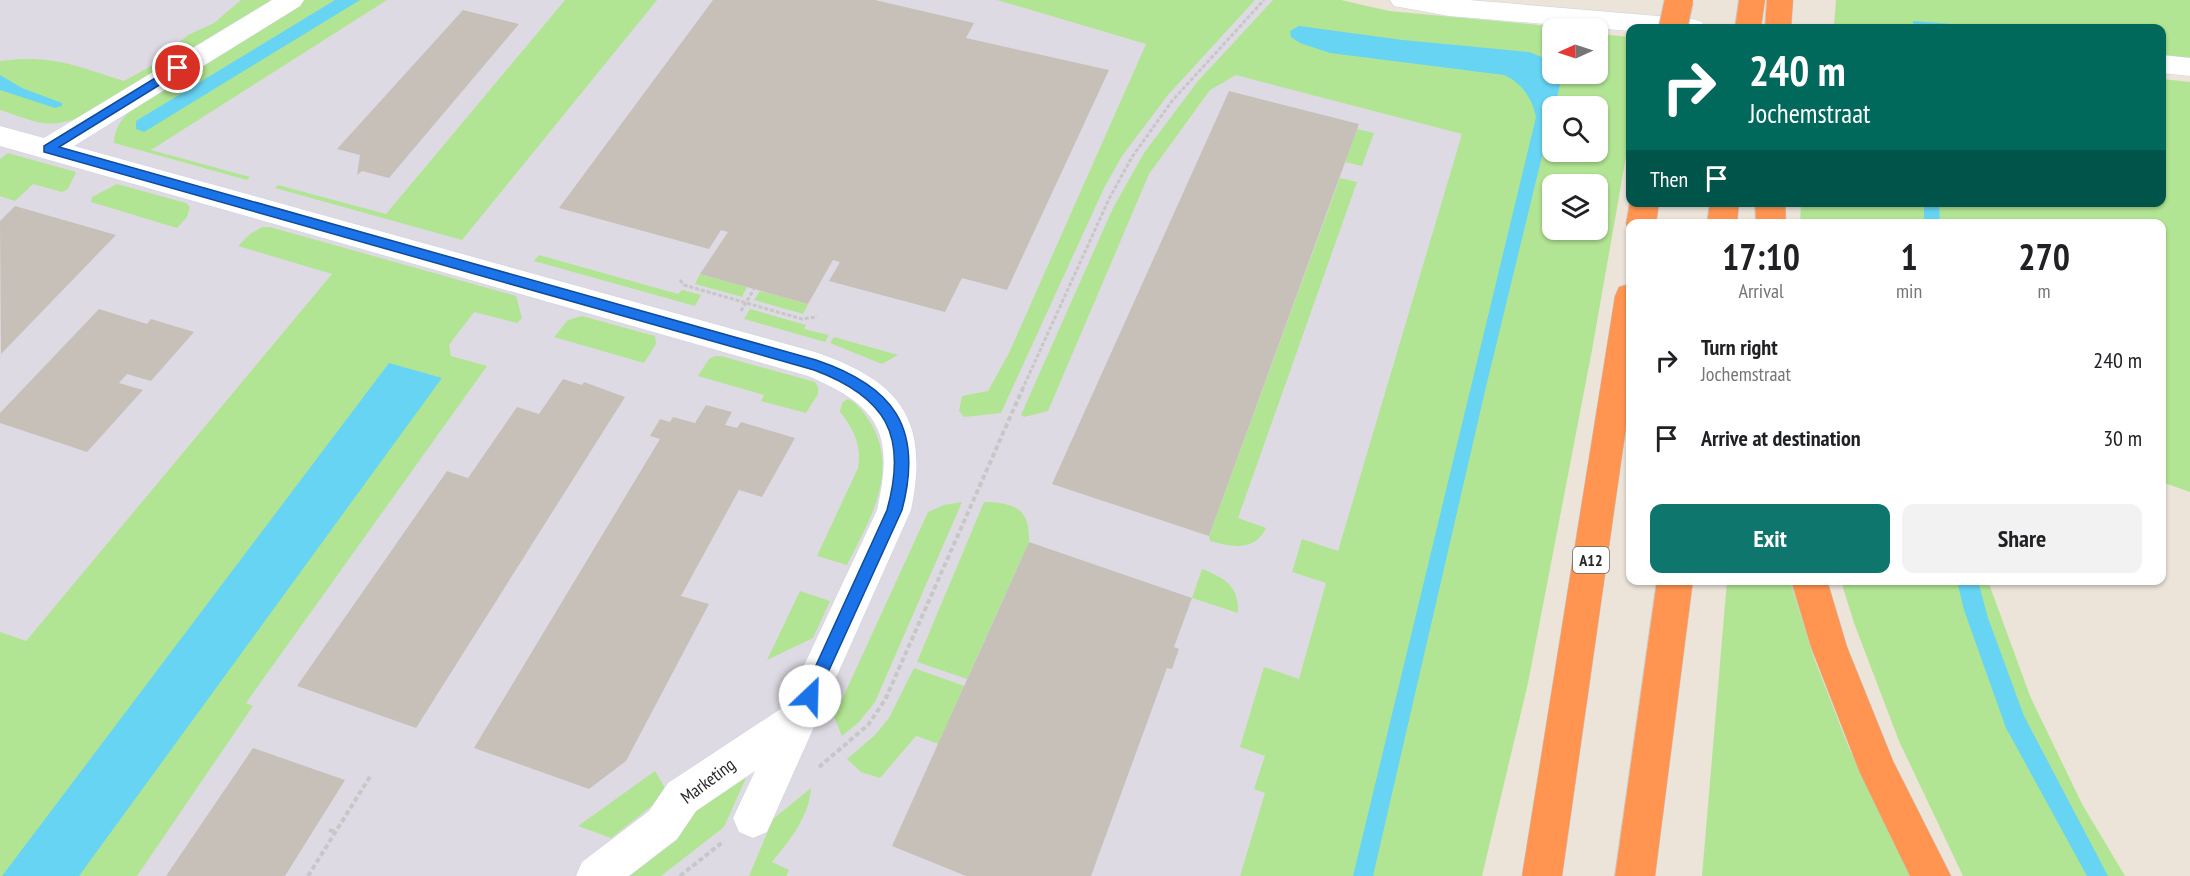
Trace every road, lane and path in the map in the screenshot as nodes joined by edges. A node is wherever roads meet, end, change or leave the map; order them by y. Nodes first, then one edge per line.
1 (291, 0) edge
2 (1263, 0) edge
3 (1403, 0) edge
4 (1679, 0) edge
5 (1752, 0) edge
6 (1780, 1) edge
7 (1628, 24) edge
8 (1663, 24) edge
9 (1749, 24) edge
10 (1778, 24) edge
11 (2166, 64) edge
12 (2190, 67) edge
13 (0, 136) edge
14 (48, 149) junction
15 (680, 280) dead end
16 (817, 317) dead end
17 (1626, 322) edge
18 (1674, 585) edge
19 (1810, 585) edge
20 (801, 717) junction
21 (815, 770) dead end
22 (371, 775) dead end
23 (753, 818) joint
24 (329, 830) dead end
25 (336, 832) junction
26 (308, 876) edge
27 (596, 876) edge
28 (680, 876) edge
29 (1542, 876) edge
30 (1635, 876) edge
31 (1931, 876) edge

1 - 14 street
2 - 21 path
3 - 7 street
4 - 8 highway, bridge
5 - 9 highway
6 - 10 highway
11 - 12 street
13 - 14 street
14 - 20 street
15 - 16 path
17 - 29 highway, A12
18 - 30 highway
19 - 31 highway
20 - 23 street
20 - 27 street, Marketing
22 - 25 path
23 - 28 path
24 - 25 path
25 - 26 path

